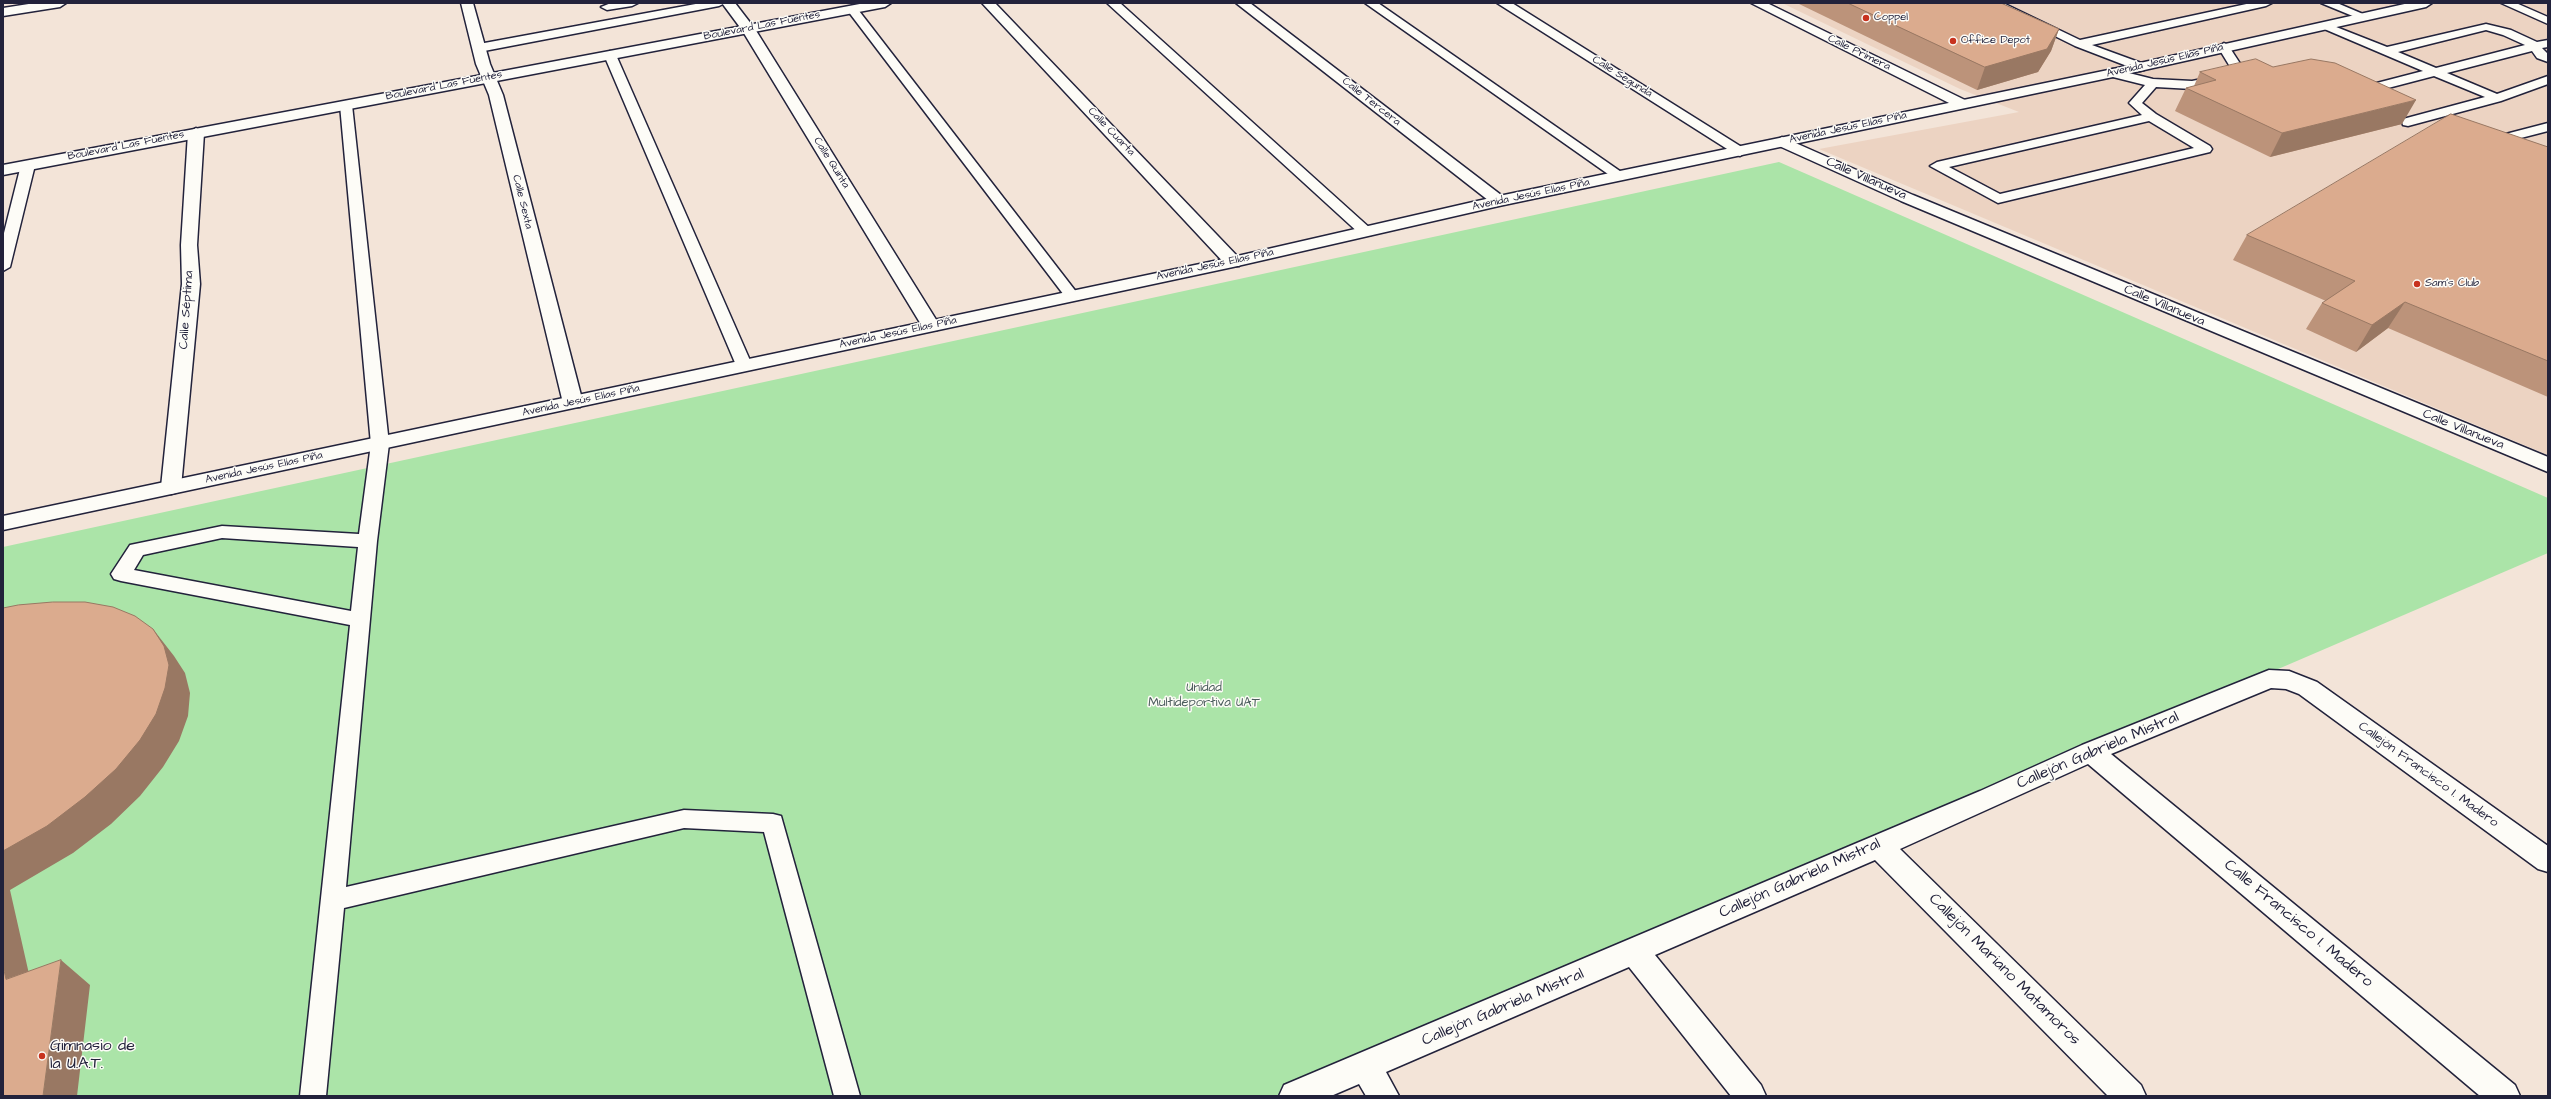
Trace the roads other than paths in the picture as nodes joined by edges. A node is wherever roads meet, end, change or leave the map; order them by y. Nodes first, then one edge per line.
1 (60, 3) edge
2 (467, 3) edge
3 (632, 3) edge
4 (719, 3) edge
5 (728, 3) edge
6 (885, 3) edge
7 (988, 3) edge
8 (1113, 3) edge
9 (1242, 3) edge
10 (1371, 3) edge
11 (1503, 3) edge
12 (1757, 3) edge
13 (1994, 3) edge
14 (2266, 3) edge
15 (2327, 3) edge
16 (2426, 3) edge
17 (2507, 3) edge
18 (607, 8) dead end
19 (852, 9) junction
20 (2525, 10) junction
21 (2548, 10) edge
22 (3, 12) edge
23 (753, 13) dead end
24 (737, 16) junction
25 (2364, 17) junction
26 (722, 19) dead end
27 (2548, 20) edge
28 (2326, 26) junction
29 (748, 29) junction
30 (2548, 43) edge
31 (2079, 44) junction
32 (2534, 45) junction
33 (2224, 47) junction
34 (2387, 51) junction
35 (610, 55) junction
36 (2548, 58) edge
37 (483, 63) junction
38 (2235, 65) junction
39 (2140, 67) junction
40 (2250, 67) edge
41 (2434, 71) junction
42 (2113, 73) junction
43 (2548, 80) edge
44 (2153, 83) junction
45 (2347, 85) edge
46 (2497, 98) junction
47 (1962, 104) junction
48 (346, 105) junction
49 (2151, 117) junction
50 (2408, 122) dead end
51 (2548, 127) edge
52 (196, 133) junction
53 (1782, 142) junction
54 (1740, 151) junction
55 (2548, 154) edge
56 (28, 165) junction
57 (3, 170) edge
58 (1620, 176) junction
59 (1499, 201) junction
60 (1366, 232) junction
61 (1233, 262) junction
62 (3, 267) edge
63 (1072, 296) junction
64 (931, 326) junction
65 (744, 365) junction
66 (573, 403) junction
67 (380, 444) junction
68 (2548, 465) edge
69 (171, 487) junction
70 (3, 523) edge
71 (368, 541) junction
72 (360, 620) junction
73 (2308, 688) joint
74 (2091, 752) junction
75 (1878, 845) junction
76 (2548, 861) edge
77 (333, 900) junction
78 (1635, 952) junction
79 (1366, 1067) junction
80 (313, 1096) edge
81 (847, 1096) edge
82 (1295, 1096) edge
83 (1383, 1096) edge
84 (1750, 1096) edge
85 (2130, 1096) edge
86 (2504, 1096) edge

1 - 22 street
2 - 37 street, Calle Sexta
3 - 18 lane
4 - 37 lane
5 - 24 street, Calle Quinta
6 - 19 street, Boulevard Las Fuentes
7 - 61 street, Calle Cuarta
8 - 60 lane
9 - 59 street, Calle Tercera
10 - 58 lane
11 - 54 street, Calle Segunda
12 - 47 street, Calle Primera
13 - 31 lane
14 - 31 lane
15 - 25 lane
16 - 25 street, Avenida Jesús Elías Piña
17 - 20 lane
19 - 29 street, Boulevard Las Fuentes
19 - 63 lane
20 - 21 lane
20 - 27 lane
23 - 24 street, Boulevard Las Fuentes
24 - 26 street, Boulevard Las Fuentes
24 - 29 street, Calle Quinta
25 - 28 street, Avenida Jesús Elías Piña
28 - 33 street, Avenida Jesús Elías Piña
28 - 34 lane
29 - 35 street, Boulevard Las Fuentes
29 - 64 street, Calle Quinta
30 - 32 lane
31 - 39 lane
32 - 34 lane
32 - 36 lane
32 - 41 lane
33 - 38 lane
33 - 39 street, Avenida Jesús Elías Piña
34 - 41 lane
35 - 37 street, Boulevard Las Fuentes
35 - 65 lane
37 - 48 street, Boulevard Las Fuentes
37 - 66 street, Calle Sexta
38 - 40 lane
38 - 44 lane
39 - 42 street, Avenida Jesús Elías Piña
41 - 45 lane
41 - 46 lane
42 - 44 lane
42 - 47 street, Avenida Jesús Elías Piña
43 - 46 lane
44 - 49 lane
46 - 50 lane
47 - 53 street, Avenida Jesús Elías Piña
48 - 52 street, Boulevard Las Fuentes
48 - 67 lane
49 - 49 lane
51 - 55 lane
52 - 56 street, Boulevard Las Fuentes
52 - 69 street, Calle Séptima
53 - 54 street, Avenida Jesús Elías Piña
53 - 68 street, Calle Villanueva
54 - 58 street, Avenida Jesús Elías Piña
56 - 57 street, Boulevard Las Fuentes
56 - 62 lane
58 - 59 street, Avenida Jesús Elías Piña
59 - 60 street, Avenida Jesús Elías Piña
60 - 61 street, Avenida Jesús Elías Piña
61 - 63 street, Avenida Jesús Elías Piña
63 - 64 street, Avenida Jesús Elías Piña
64 - 65 street, Avenida Jesús Elías Piña
65 - 66 street, Avenida Jesús Elías Piña
66 - 67 street, Avenida Jesús Elías Piña
67 - 69 street, Avenida Jesús Elías Piña
67 - 71 lane
69 - 70 street, Avenida Jesús Elías Piña
71 - 72 lane
71 - 72 lane
72 - 77 lane
73 - 74 street, Callejón Gabriela Mistral
73 - 76 street, Callejón Francisco I. Madero
74 - 75 street, Callejón Gabriela Mistral
74 - 86 street, Calle Francisco I. Madero
75 - 78 street, Callejón Gabriela Mistral
75 - 85 street, Callejón Mariano Matamoros
77 - 80 lane
77 - 81 lane
78 - 79 street, Callejón Gabriela Mistral
78 - 84 street
79 - 82 street, Callejón Gabriela Mistral
79 - 83 street

